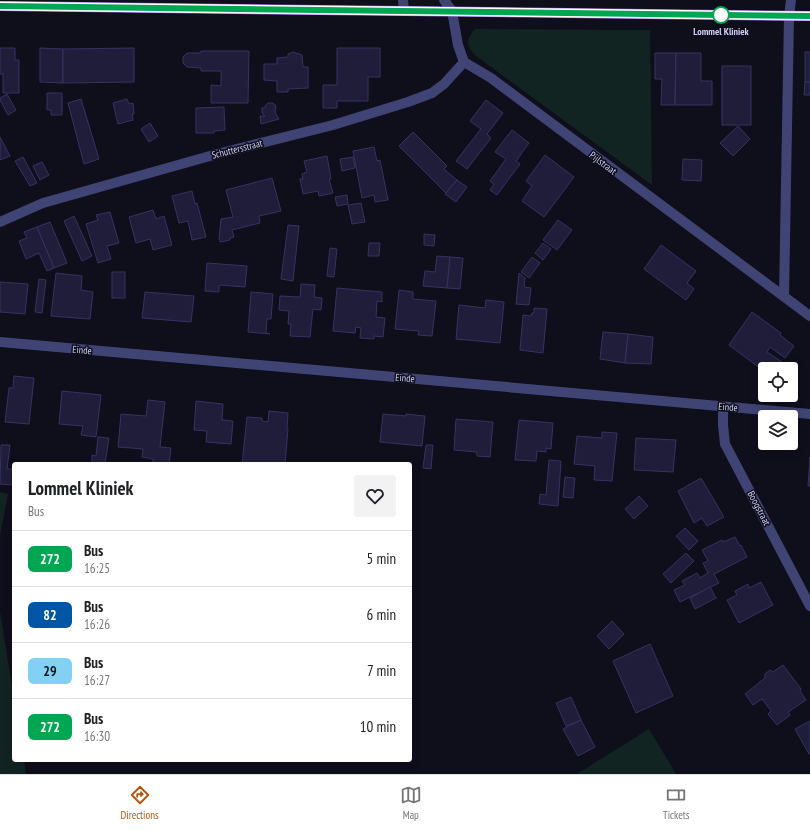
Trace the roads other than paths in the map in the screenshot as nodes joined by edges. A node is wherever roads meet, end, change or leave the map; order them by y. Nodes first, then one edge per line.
1 (403, 0) edge
2 (444, 0) edge
3 (791, 0) edge
4 (0, 6) edge
5 (404, 11) junction
6 (452, 11) junction
7 (789, 16) junction
8 (810, 16) edge
9 (464, 62) junction
10 (0, 222) edge
11 (784, 296) junction
12 (810, 316) edge
13 (0, 342) edge
14 (723, 406) junction
15 (810, 414) edge
16 (810, 606) edge

1 - 5 street
2 - 6 street
3 - 7 street
4 - 5 main road
5 - 6 main road
6 - 7 main road
6 - 9 street
7 - 8 main road
7 - 11 street
9 - 10 street, Schuttersstraat
9 - 11 street, Pijlstraat
11 - 12 street, Pijlstraat
13 - 14 street, Einde
14 - 15 street, Einde
14 - 16 street, Boogstraat

